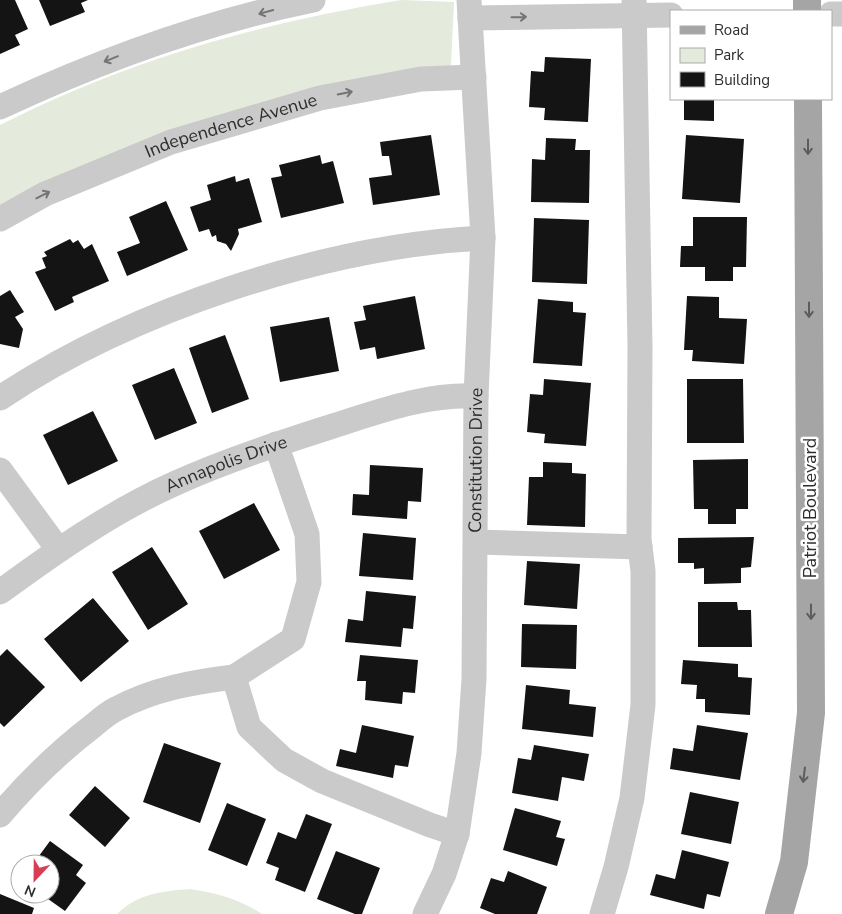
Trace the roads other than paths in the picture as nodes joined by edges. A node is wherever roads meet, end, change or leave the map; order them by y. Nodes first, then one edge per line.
1 (313, 0) edge
2 (634, 7) edge
3 (470, 9) edge
4 (670, 14) edge
5 (474, 77) junction
6 (808, 100) edge
7 (0, 106) edge
8 (0, 219) edge
9 (483, 238) junction
10 (476, 396) junction
11 (0, 398) edge
12 (276, 444) junction
13 (0, 470) edge
14 (476, 542) junction
15 (640, 547) junction
16 (58, 549) junction
17 (0, 592) edge
18 (234, 677) junction
19 (0, 815) edge
20 (457, 834) junction
21 (425, 914) edge
22 (602, 914) edge
23 (779, 914) edge

1 -> 7 street
3 -> 2 street
2 - 4 street
2 - 15 street
3 - 5 street, Constitution Drive
8 -> 5 street, Independence Avenue
5 - 9 street, Constitution Drive
6 -> 23 main road, Patriot Boulevard
9 - 10 street, Constitution Drive
9 - 11 street
10 - 12 street, Annapolis Drive
10 - 14 street, Constitution Drive
12 - 16 street, Annapolis Drive
12 - 18 street
13 - 16 street
14 - 15 street
14 - 20 street, Constitution Drive
15 - 22 street
16 - 17 street, Annapolis Drive
18 - 19 street
18 - 20 street
20 - 21 street, Constitution Drive

